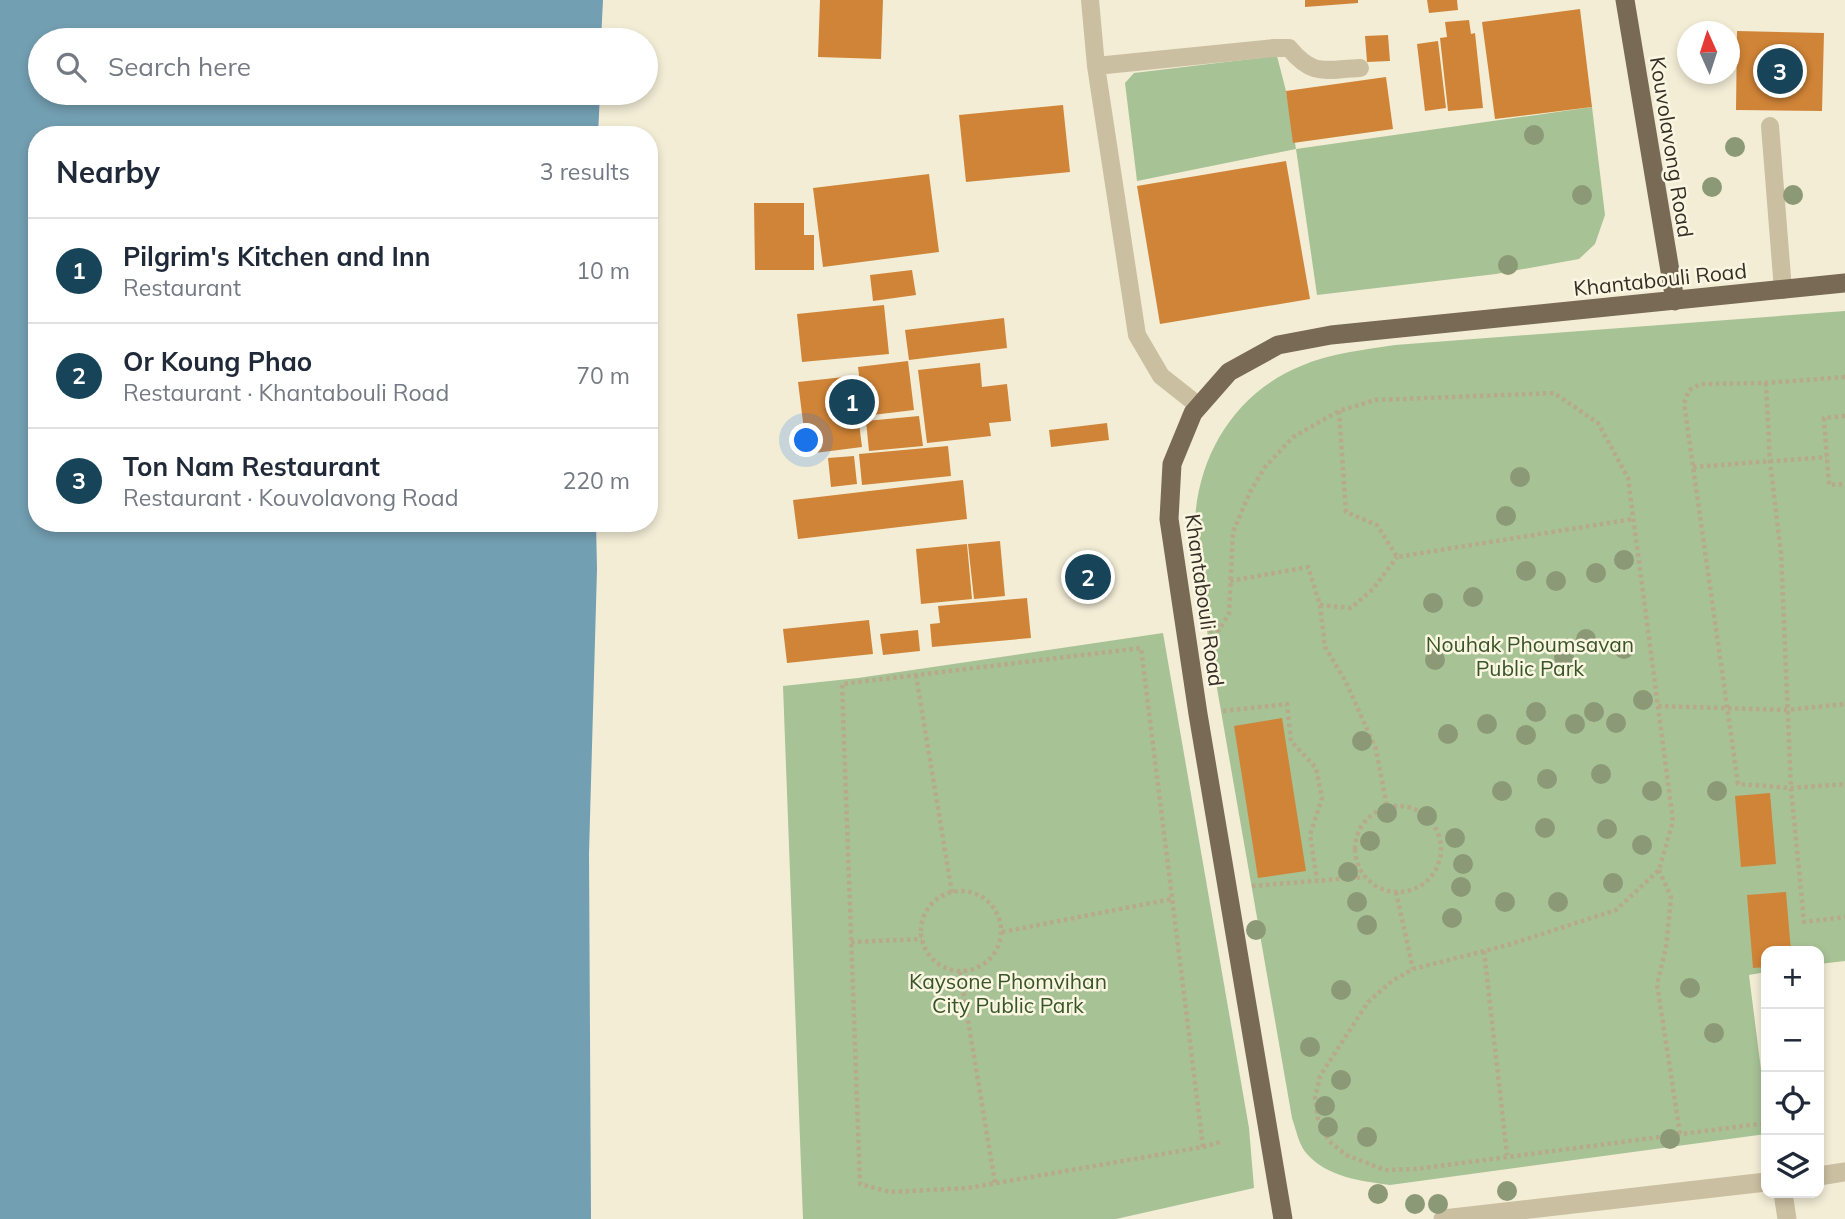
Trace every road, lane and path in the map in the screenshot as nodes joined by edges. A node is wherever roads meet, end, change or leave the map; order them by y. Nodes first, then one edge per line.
1 (1090, 0) edge
2 (1625, 0) edge
3 (1096, 66) junction
4 (1360, 68) dead end
5 (1770, 126) dead end
6 (1845, 283) edge
7 (1783, 290) junction
8 (1675, 301) junction
9 (1845, 377) edge
10 (1766, 383) junction
11 (1199, 406) junction
12 (1339, 411) junction
13 (1845, 416) edge
14 (1827, 457) junction
15 (1770, 462) junction
16 (1693, 467) junction
17 (1845, 484) edge
18 (1633, 519) junction
19 (1397, 557) junction
20 (1230, 581) junction
21 (1320, 605) junction
22 (1187, 635) junction
23 (916, 675) junction
24 (1845, 704) edge
25 (1658, 706) junction
26 (1728, 710) junction
27 (1787, 710) junction
28 (1198, 714) junction
29 (1845, 784) edge
30 (1791, 788) junction
31 (1387, 807) junction
32 (1659, 870) junction
33 (1365, 877) junction
34 (1317, 880) junction
35 (1252, 886) dead end
36 (1396, 892) junction
37 (952, 893) junction
38 (1172, 900) junction
39 (1845, 917) edge
40 (1002, 932) junction
41 (922, 939) junction
42 (851, 942) junction
43 (1484, 951) junction
44 (1413, 969) junction
45 (960, 972) junction
46 (1761, 1124) edge
47 (1680, 1135) junction
48 (1220, 1142) dead end
49 (1203, 1147) junction
50 (1507, 1155) junction
51 (1845, 1172) edge
52 (1824, 1174) edge
53 (995, 1183) junction
54 (1761, 1183) edge
55 (1784, 1198) edge
56 (1283, 1219) edge
57 (1443, 1219) edge
58 (1787, 1219) edge

1 - 3 lane
2 - 8 main road, Kouvolavong Road
3 - 4 lane
3 - 11 lane
5 - 7 lane
6 - 7 main road, Khantabouli Road
7 - 8 main road, Khantabouli Road
8 - 11 main road, Khantabouli Road
9 - 10 path
10 - 15 path
10 - 16 path
11 - 22 main road, Khantabouli Road
12 - 18 path
12 - 19 path
12 - 20 path
13 - 14 path
14 - 15 path
14 - 17 path
15 - 16 path
15 - 27 path
16 - 26 path
18 - 19 path
18 - 25 path
19 - 21 path
20 - 21 path
20 - 22 path
21 - 31 path
22 - 28 main road, Khantabouli Road
23 - 37 path
23 - 38 path
23 - 42 path
24 - 27 path
25 - 26 path
25 - 32 path
26 - 27 path
26 - 30 path
27 - 30 path
28 - 34 path
28 - 56 main road, Khantabouli Road
29 - 30 path
30 - 39 path
31 - 33 path
31 - 36 path
32 - 43 path
32 - 47 path
33 - 34 path
33 - 36 path
34 - 35 path
36 - 44 path
37 - 40 path
37 - 41 path
38 - 40 path
38 - 49 path
40 - 45 path
41 - 42 path
41 - 45 path
42 - 53 path
43 - 44 path
43 - 50 path
44 - 50 path
45 - 53 path
46 - 47 path
47 - 50 path
48 - 49 path
49 - 53 path
51 - 52 street
54 - 57 street
55 - 58 street

